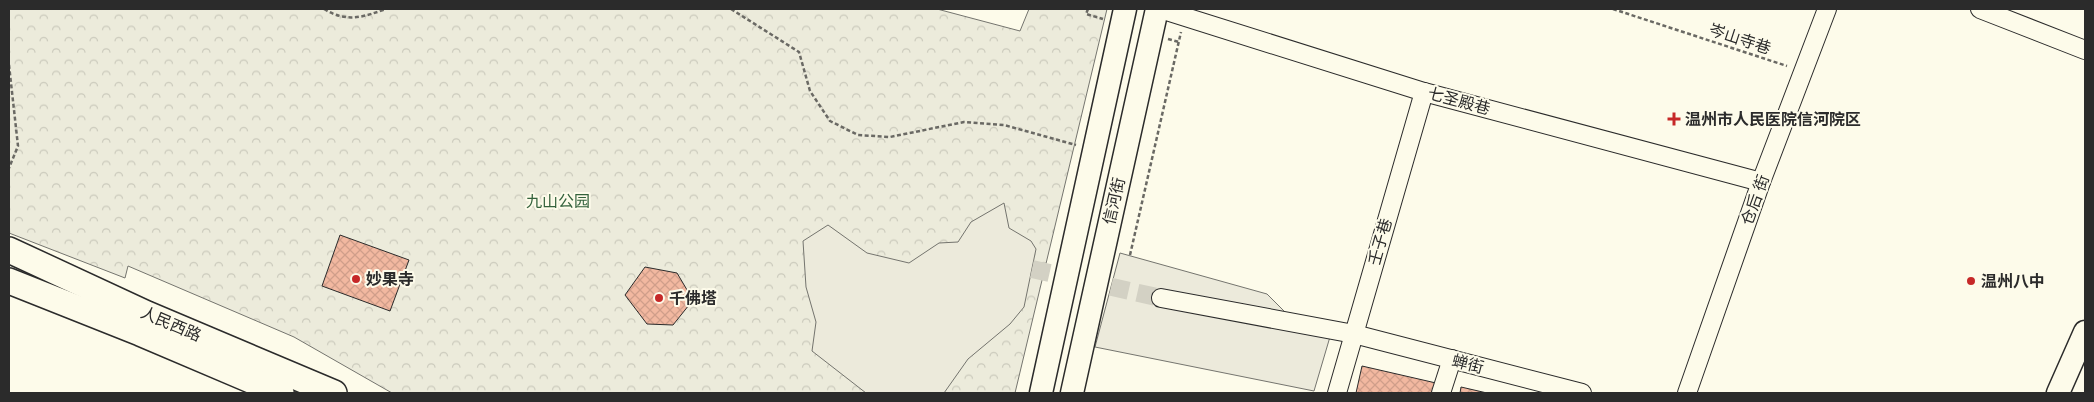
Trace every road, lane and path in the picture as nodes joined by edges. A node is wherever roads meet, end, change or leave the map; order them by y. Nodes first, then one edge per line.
1 (324, 9) edge
2 (386, 9) edge
3 (731, 9) edge
4 (1088, 9) edge
5 (1125, 9) edge
6 (1158, 9) edge
7 (1613, 9) edge
8 (1827, 9) edge
9 (1980, 9) edge
10 (1086, 14) dead end
11 (1185, 17) junction
12 (2085, 50) edge
13 (9, 65) edge
14 (1803, 71) junction
15 (1424, 92) junction
16 (1094, 150) junction
17 (9, 168) edge
18 (1761, 182) junction
19 (9, 250) edge
20 (1130, 255) dead end
21 (9, 281) edge
22 (1161, 298) tunnel mouth
23 (2085, 332) edge
24 (1354, 334) junction
25 (1452, 359) junction
26 (281, 393) edge
27 (334, 393) edge
28 (1041, 393) edge
29 (1072, 393) edge
30 (1337, 393) edge
31 (1441, 393) edge
32 (1582, 393) edge
33 (1687, 393) edge
34 (2058, 393) edge

1 - 2 path
3 - 16 path
4 - 10 path
5 - 16 main road, 信河街
6 - 11 street, 七圣殿巷
6 - 29 main road, 信河街
7 - 14 path, 岑山寺巷
8 - 14 street, 仓后 街
9 - 12 street
11 - 15 street, 七圣殿巷
11 - 20 path
13 - 17 path
14 - 18 street, 仓后 街
15 - 18 street, 七圣殿巷
15 - 24 street, 壬子巷
16 - 28 main road, 信河街
18 - 33 street, 仓后 街
19 - 27 highway, 人民西路
21 - 26 highway, 人民西路
22 - 24 street, 蝉街
23 - 34 main road
24 - 25 street, 蝉街
24 - 30 street, 壬子巷
25 - 31 street
25 - 32 street, 蝉街

